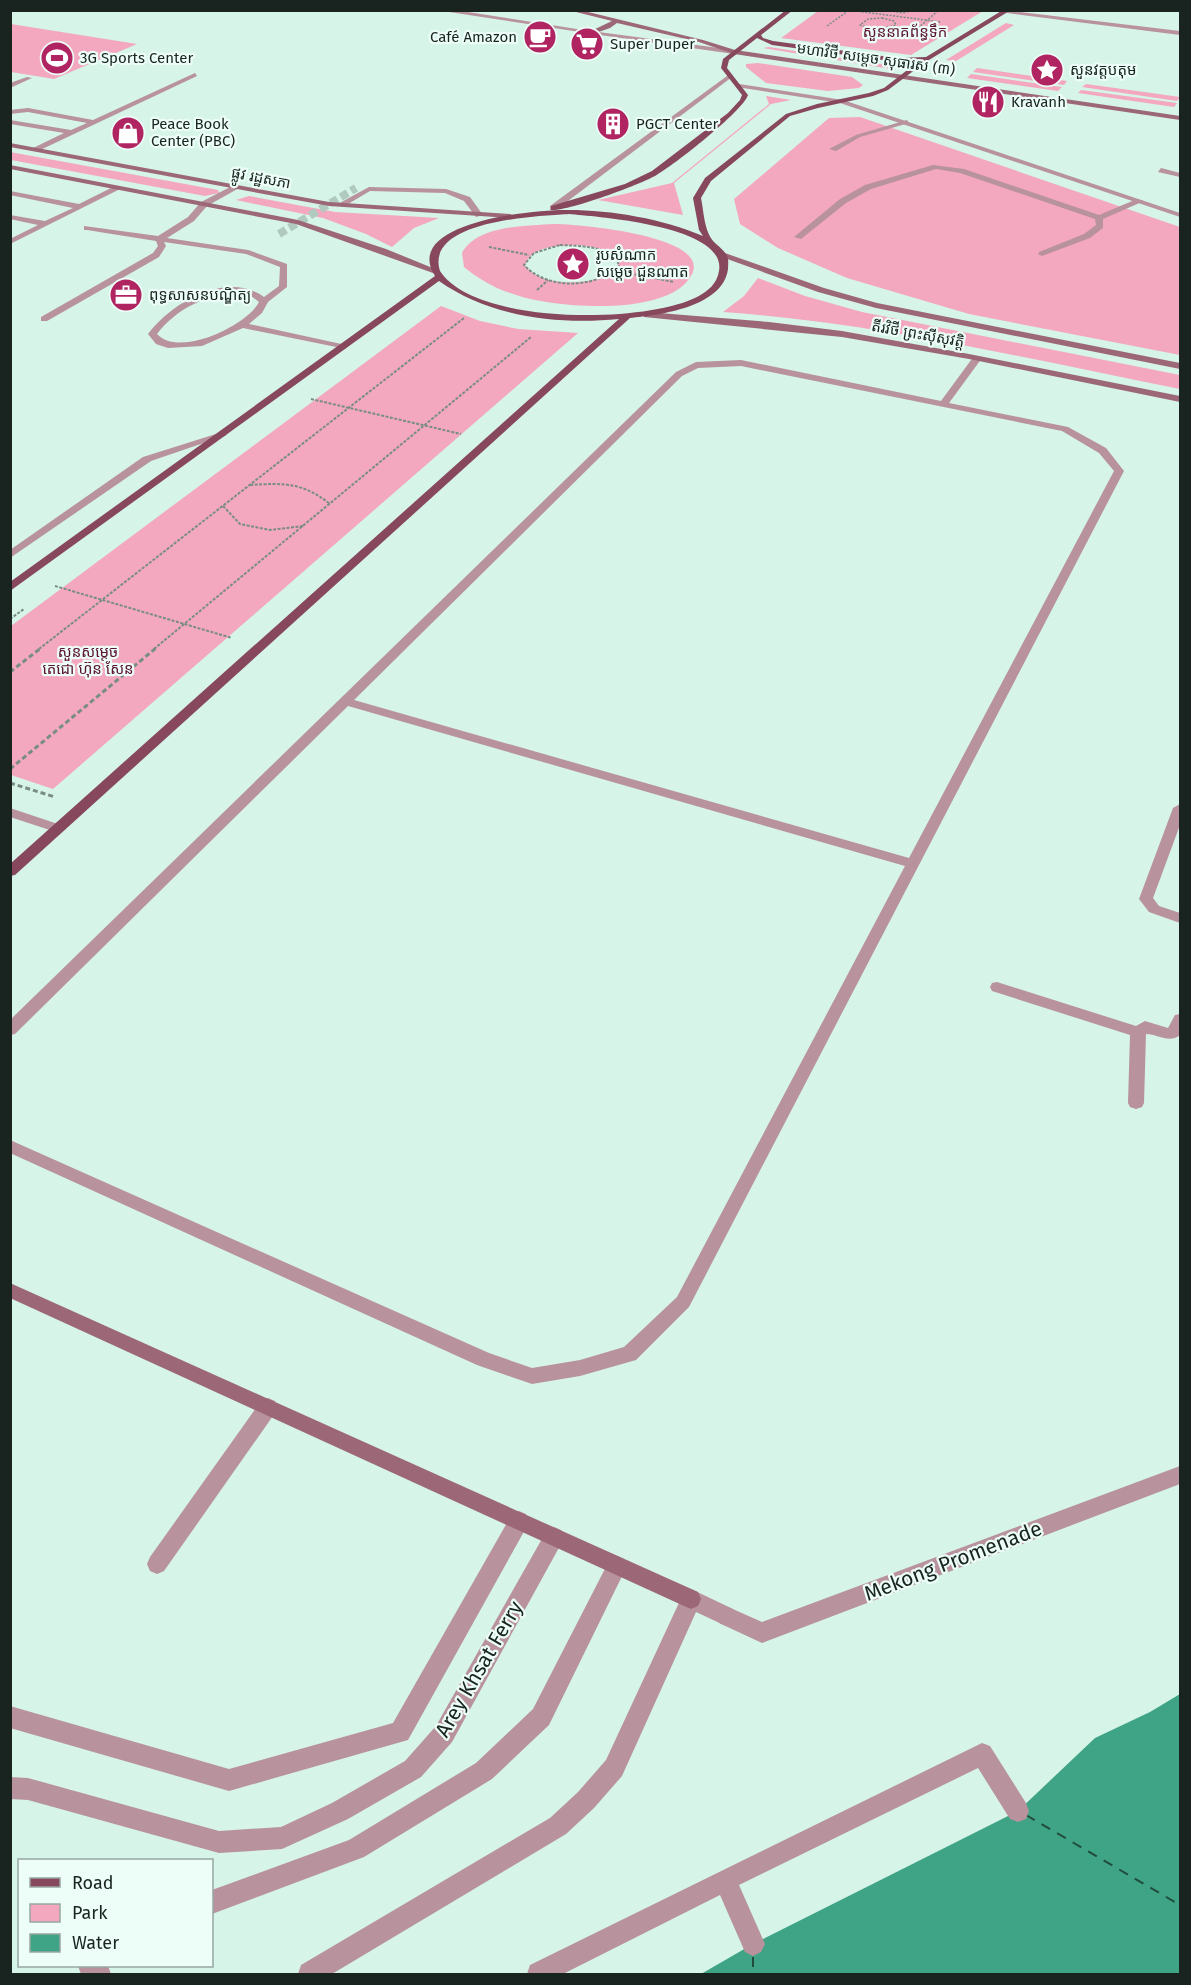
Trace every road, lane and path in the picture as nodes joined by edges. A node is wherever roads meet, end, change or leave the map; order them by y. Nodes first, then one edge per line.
1 (439, 10) edge
2 (571, 10) edge
3 (790, 10) edge
4 (848, 10) edge
5 (886, 10) edge
6 (914, 10) edge
7 (939, 10) edge
8 (1007, 11) edge
9 (882, 18) joint
10 (927, 20) junction
11 (616, 21) junction
12 (948, 23) dead end
13 (593, 32) junction
14 (1180, 33) edge
15 (758, 34) junction
16 (906, 39) dead end
17 (734, 52) junction
18 (928, 59) junction
19 (195, 75) dead end
20 (729, 77) junction
21 (903, 77) junction
22 (28, 78) dead end
23 (10, 86) edge
24 (739, 86) junction
25 (841, 101) junction
26 (10, 112) edge
27 (1180, 118) edge
28 (10, 122) edge
29 (95, 122) junction
30 (907, 122) junction
31 (72, 132) junction
32 (10, 145) edge
33 (35, 149) junction
34 (834, 149) dead end
35 (13, 170) edge
36 (1161, 170) dead end
37 (1180, 175) edge
38 (237, 187) junction
39 (118, 188) junction
40 (10, 193) edge
41 (1140, 201) junction
42 (1180, 203) edge
43 (204, 204) junction
44 (340, 205) junction
45 (81, 207) junction
46 (553, 208) junction
47 (1164, 210) junction
48 (531, 213) junction
49 (479, 215) junction
50 (1180, 215) edge
51 (510, 216) junction
52 (10, 217) edge
53 (1098, 218) junction
54 (46, 224) junction
55 (87, 228) dead end
56 (798, 237) dead end
57 (159, 239) junction
58 (10, 242) edge
59 (712, 246) junction
60 (486, 247) dead end
61 (722, 254) junction
62 (1042, 254) dead end
63 (529, 255) junction
64 (616, 270) junction
65 (438, 274) junction
66 (679, 283) dead end
67 (264, 301) junction
68 (470, 314) dead end
69 (647, 315) junction
70 (627, 317) junction
71 (44, 320) dead end
72 (242, 325) junction
73 (534, 335) dead end
74 (343, 347) junction
75 (977, 358) junction
76 (1180, 366) edge
77 (318, 391) dead end
78 (1180, 399) edge
79 (943, 404) junction
80 (349, 408) junction
81 (424, 426) junction
82 (222, 435) junction
83 (468, 435) dead end
84 (250, 485) junction
85 (330, 504) junction
86 (223, 506) junction
87 (304, 526) junction
88 (10, 555) edge
89 (64, 579) dead end
90 (10, 588) edge
91 (103, 600) junction
92 (28, 606) dead end
93 (10, 619) edge
94 (185, 624) junction
95 (236, 639) dead end
96 (10, 672) edge
97 (346, 702) junction
98 (10, 769) edge
99 (1180, 808) edge
100 (10, 812) edge
101 (59, 829) junction
102 (914, 864) junction
103 (10, 872) edge
104 (1180, 918) edge
105 (998, 987) dead end
106 (1180, 1018) edge
107 (10, 1030) edge
108 (1138, 1032) junction
109 (1136, 1102) dead end
110 (10, 1146) edge
111 (10, 1290) edge
112 (268, 1407) junction
113 (1180, 1474) edge
114 (519, 1521) junction
115 (554, 1537) junction
116 (157, 1564) dead end
117 (617, 1566) junction
118 (691, 1599) junction
119 (10, 1718) edge
120 (10, 1788) edge
121 (1018, 1811) dead end
122 (725, 1880) junction
123 (213, 1902) edge
124 (753, 1944) dead end
125 (310, 1974) edge
126 (540, 1974) edge

1 - 13 street
2 - 11 main road, មហាវិថី សម្តេច សុធារស (៣)
3 - 15 main road
4 - 10 path
5 - 6 path
7 - 10 path
8 - 14 street
8 - 18 main road
9 - 9 path
10 - 12 path
10 - 16 path
11 - 13 main road
11 - 17 main road, មហាវិថី សម្តេច សុធារស (៣)
13 - 17 street
15 - 17 main road
15 - 18 main road
17 - 20 main road
17 - 21 main road, មហាវិថី សម្តេច សុធារស (៣)
18 - 21 main road
19 - 29 street
20 - 24 main road
20 - 46 street
21 - 25 main road
21 - 27 main road, មហាវិថី សម្តេច សុធារស (៣)
22 - 23 street
24 - 25 street
24 - 46 main road
25 - 30 street
25 - 59 main road
26 - 29 street
28 - 31 street
29 - 31 street
30 - 34 street
30 - 41 street
31 - 33 street
32 - 33 main road, ផ្លូវ រដ្ឋសភា
33 - 38 main road, ផ្លូវ រដ្ឋសភា
35 - 39 main road
36 - 37 street
38 - 43 street
38 - 44 main road, ផ្លូវ រដ្ឋសភា
39 - 43 main road
39 - 45 street
40 - 45 street
41 - 47 street
41 - 53 street
42 - 47 street
43 - 57 street
43 - 65 main road
44 - 49 main road, ផ្លូវ រដ្ឋសភា
44 - 49 street
45 - 54 street
46 - 48 main road
47 - 50 street
48 - 51 main road
48 - 59 main road
49 - 51 main road, ផ្លូវ រដ្ឋសភា
51 - 65 main road
52 - 54 street
53 - 56 street
53 - 62 street
54 - 58 street
55 - 57 street
57 - 67 street
57 - 71 street
59 - 61 main road
60 - 63 path
61 - 69 main road
61 - 76 main road, តីរវិថី ព្រះស៊ីសុវត្តិ
63 - 64 path
63 - 64 path
64 - 66 path
65 - 70 main road
65 - 74 main road
67 - 72 street
67 - 72 street
68 - 80 path
69 - 70 main road
69 - 75 main road, តីរវិថី ព្រះស៊ីសុវត្តិ
70 - 101 main road
72 - 74 street
73 - 81 path
74 - 82 main road
75 - 78 main road, តីរវិថី ព្រះស៊ីសុវត្តិ
75 - 79 street
77 - 80 path
79 - 97 street
79 - 102 street
80 - 81 path
80 - 84 path
81 - 83 path
81 - 85 path
82 - 88 street
82 - 90 main road
84 - 85 path
84 - 86 path
85 - 87 path
86 - 87 path
86 - 91 path
87 - 94 path
89 - 91 path
91 - 94 path
91 - 96 path
92 - 93 path
94 - 95 path
94 - 98 path
97 - 102 street
97 - 107 street
99 - 104 street
100 - 101 street
101 - 103 main road
102 - 110 street
105 - 108 street
106 - 108 street
108 - 109 street
111 - 112 main road
112 - 114 main road
112 - 116 street
113 - 118 street, Mekong Promenade
114 - 115 main road
114 - 119 street
115 - 117 main road
115 - 120 street, Arey Khsat Ferry
117 - 118 main road
117 - 123 street
118 - 125 street
121 - 122 street
122 - 124 street
122 - 126 street

